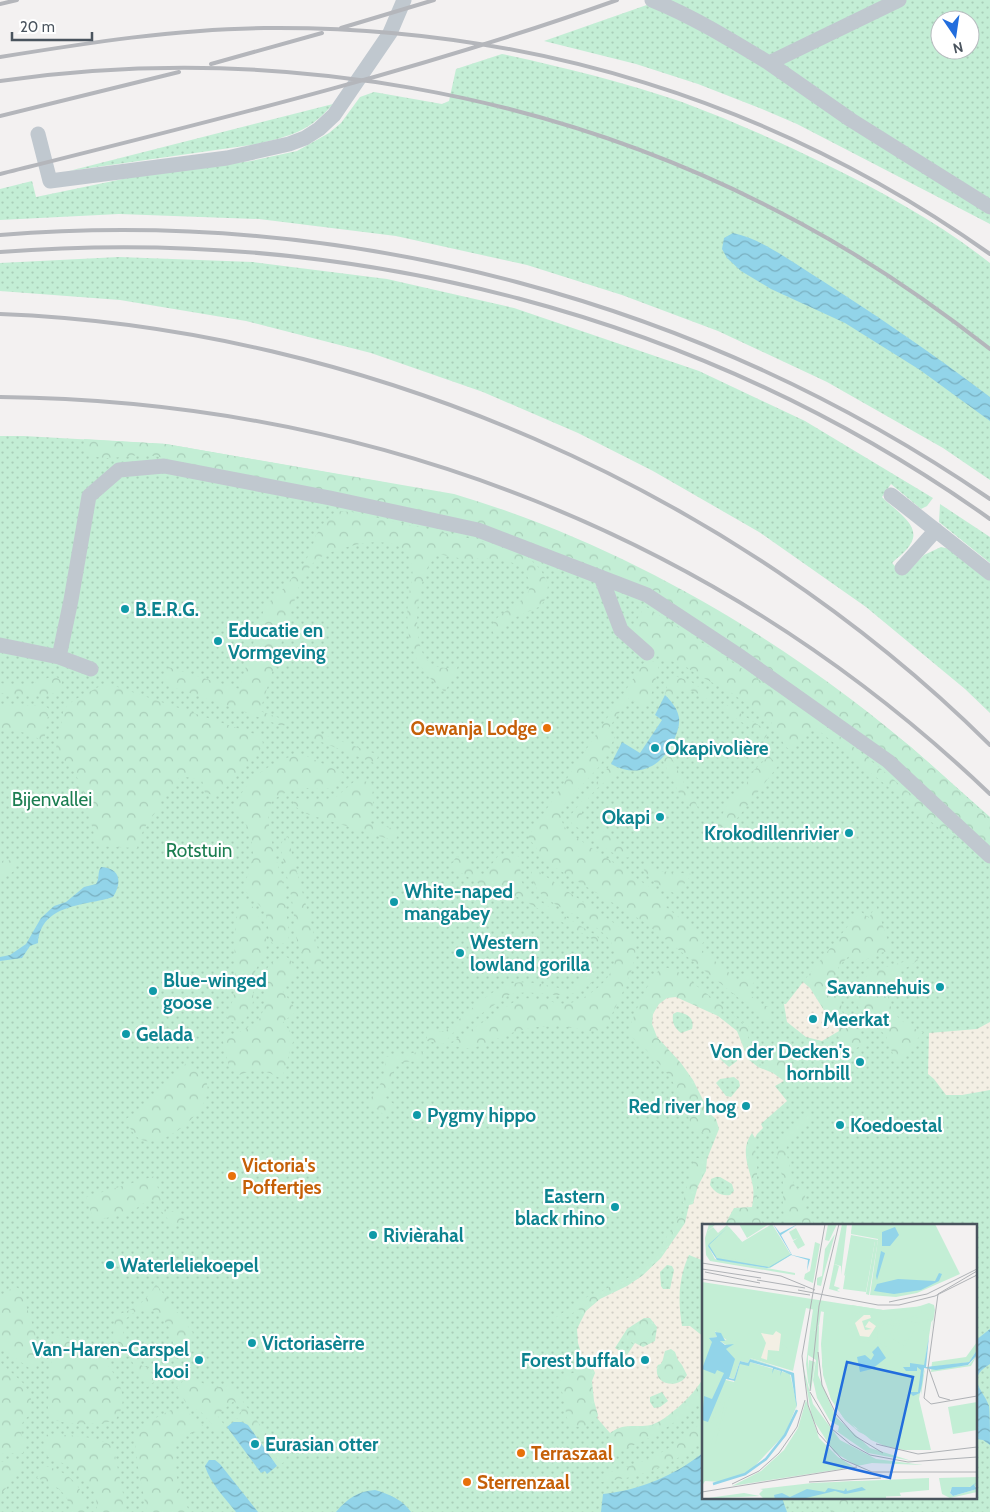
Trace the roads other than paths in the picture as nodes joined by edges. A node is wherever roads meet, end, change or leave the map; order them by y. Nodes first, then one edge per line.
1 (404, 0) edge
2 (652, 0) edge
3 (899, 0) edge
4 (770, 63) junction
5 (38, 134) dead end
6 (990, 207) edge
7 (891, 495) dead end
8 (936, 530) junction
9 (902, 568) dead end
10 (990, 573) edge
11 (601, 577) junction
12 (0, 645) edge
13 (646, 653) dead end
14 (59, 657) junction
15 (90, 669) dead end
16 (990, 856) edge

1 - 5 lane
2 - 4 lane
3 - 4 lane
4 - 6 lane
7 - 8 lane
8 - 9 lane
8 - 10 lane
11 - 13 lane
11 - 14 lane
11 - 16 lane
12 - 14 lane
14 - 15 lane

